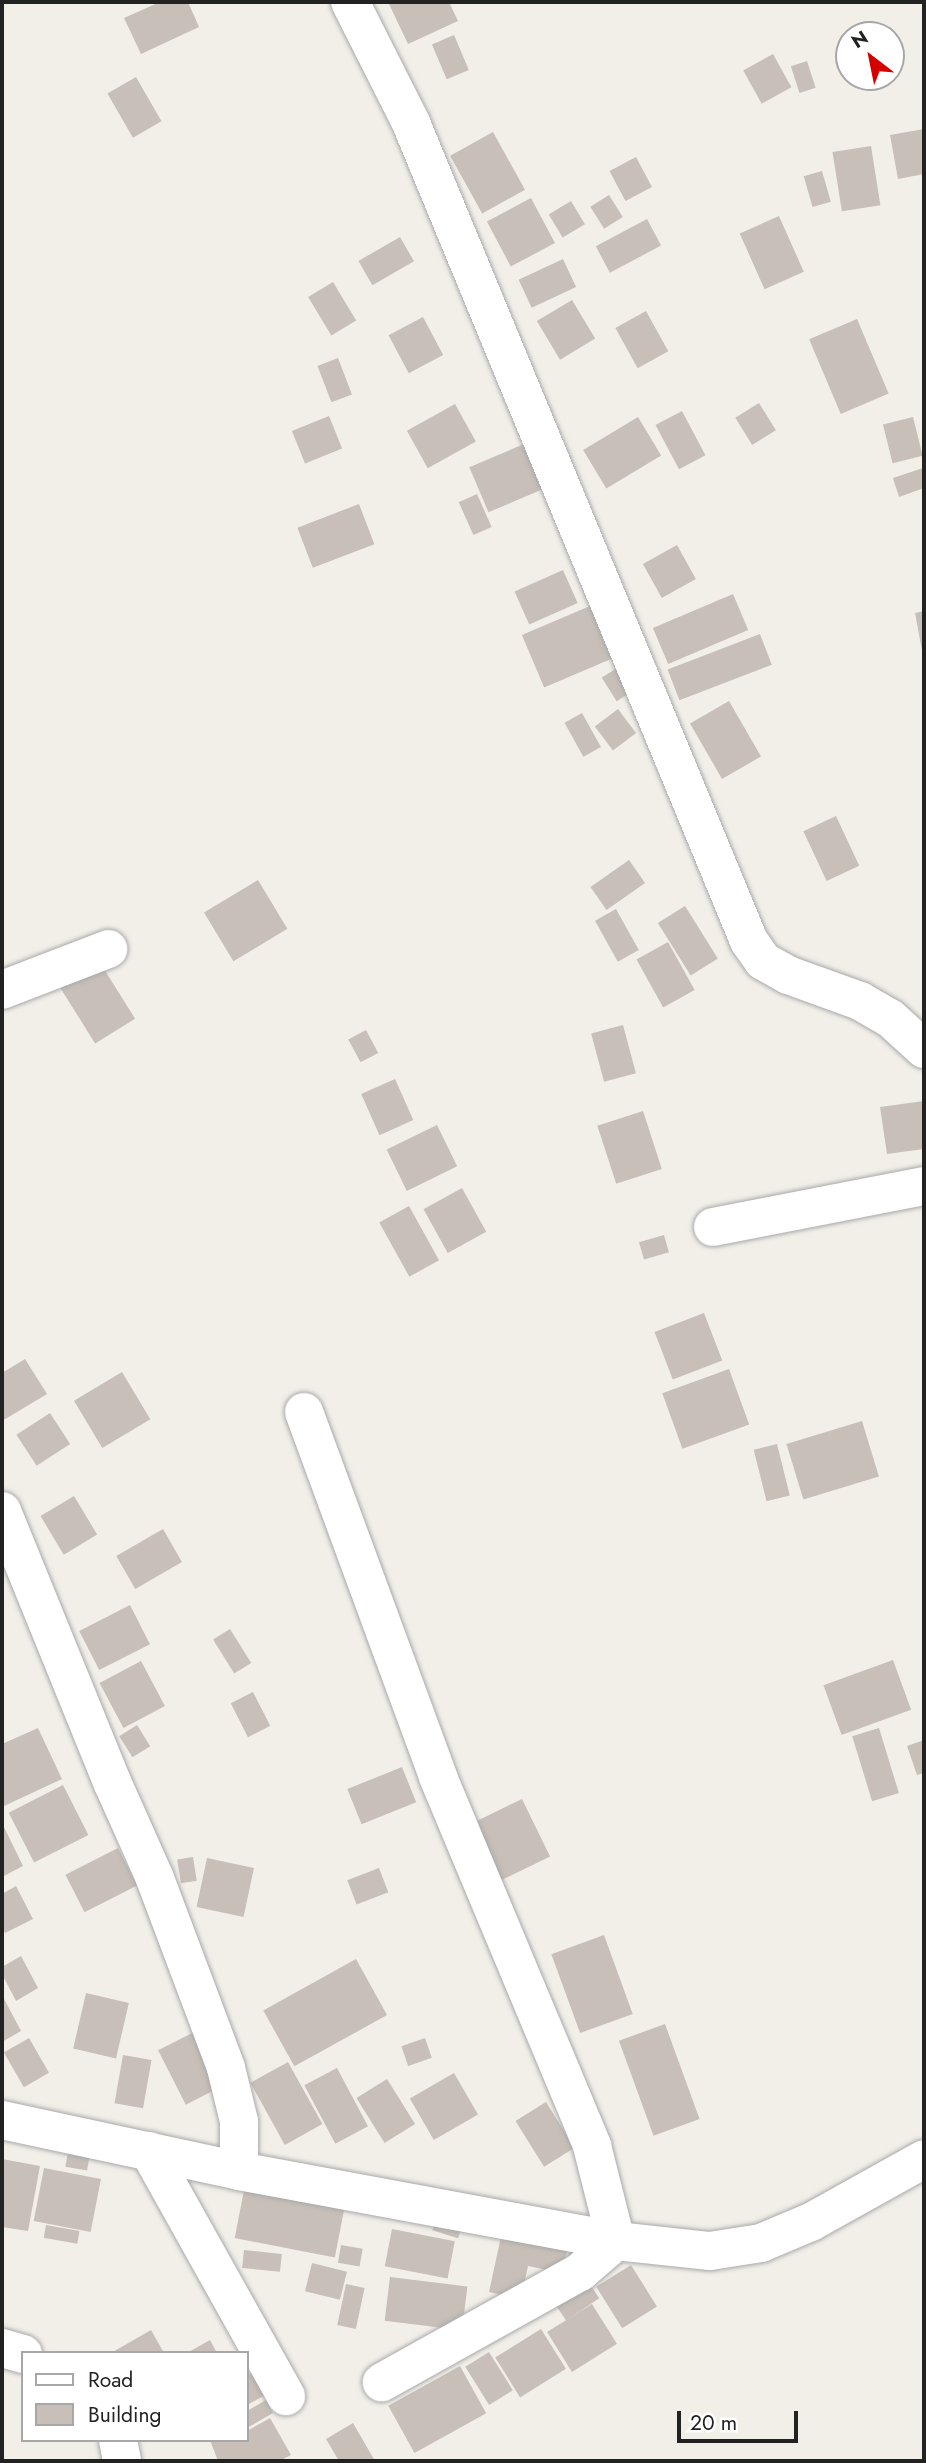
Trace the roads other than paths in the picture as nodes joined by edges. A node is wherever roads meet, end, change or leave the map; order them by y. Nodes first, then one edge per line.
1 (350, 2) edge
2 (108, 949) dead end
3 (2, 990) edge
4 (924, 1049) edge
5 (924, 1186) edge
6 (713, 1227) dead end
7 (304, 1412) dead end
8 (2, 1511) edge
9 (2, 2120) edge
10 (149, 2151) junction
11 (924, 2159) edge
12 (239, 2171) junction
13 (616, 2241) junction
14 (2, 2348) edge
15 (21, 2353) edge
16 (382, 2382) dead end
17 (286, 2396) dead end
18 (118, 2442) edge
19 (122, 2461) edge

1 - 4 street
2 - 3 street
5 - 6 street
7 - 13 street
8 - 12 street
9 - 10 street
10 - 12 street
10 - 17 street
11 - 13 street
12 - 13 street
13 - 16 street
14 - 15 street
18 - 19 street

